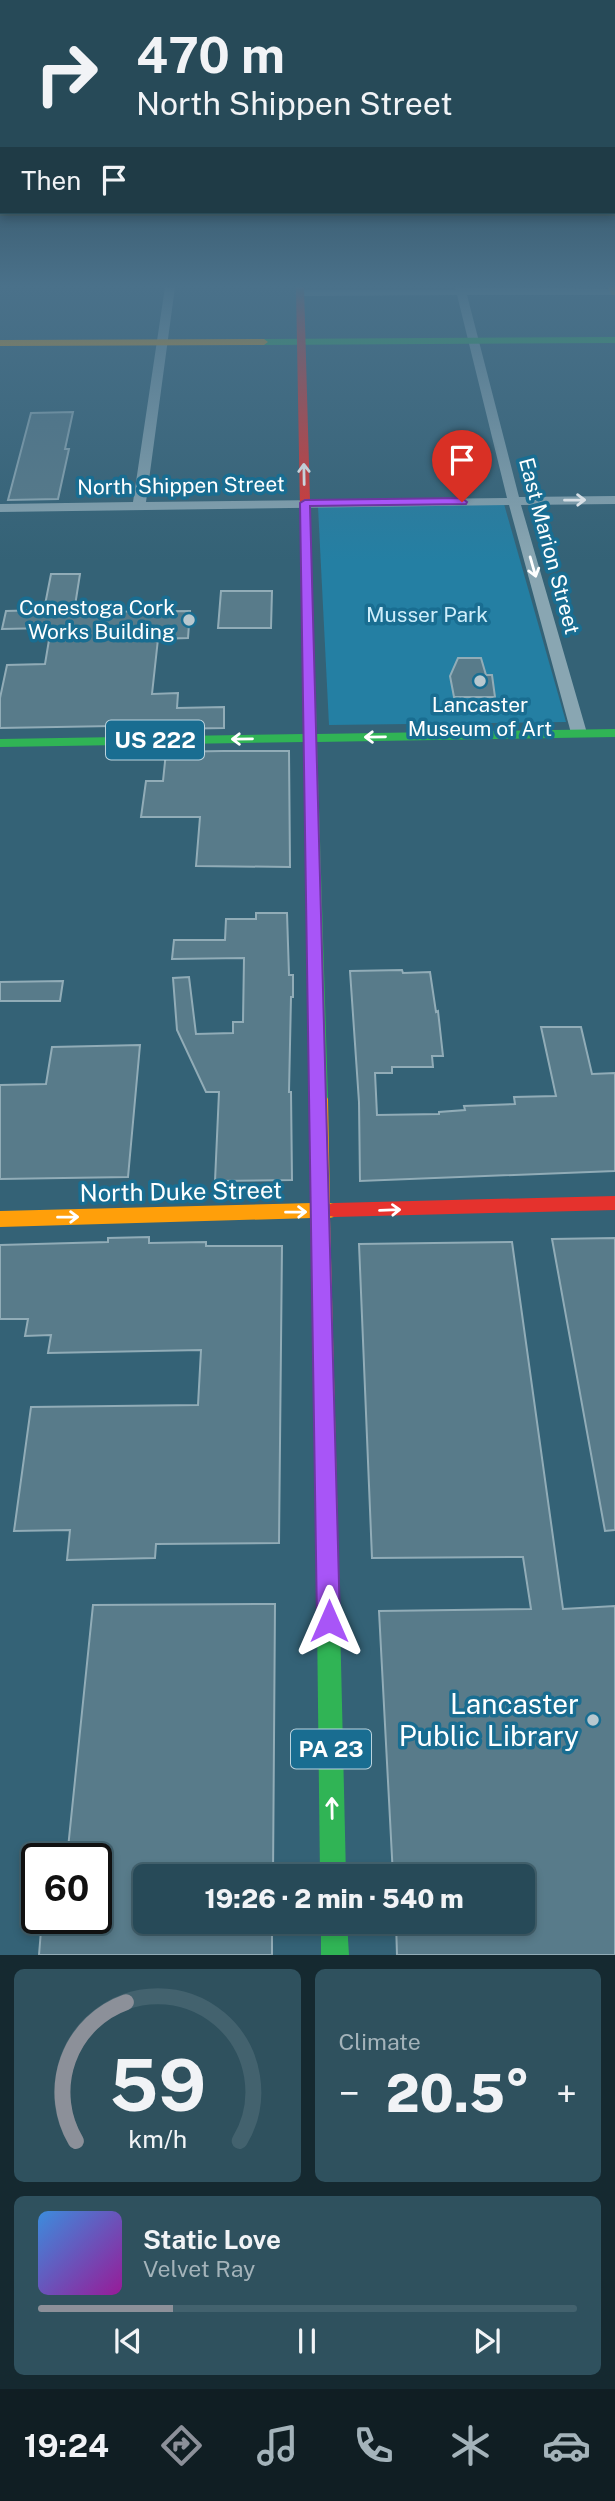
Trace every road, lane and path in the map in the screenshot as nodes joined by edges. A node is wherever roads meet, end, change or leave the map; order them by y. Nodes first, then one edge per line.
1 (158, 378) edge
2 (302, 378) edge
3 (483, 378) edge
4 (615, 500) edge
5 (514, 501) junction
6 (305, 503) junction
7 (139, 506) junction
8 (0, 508) edge
9 (579, 733) junction
10 (615, 733) edge
11 (310, 738) junction
12 (0, 743) edge
13 (615, 1203) edge
14 (321, 1212) junction
15 (0, 1219) edge
16 (333, 1864) edge
17 (334, 1934) edge
18 (335, 1955) edge

1 - 7 street
6 -> 2 main road, PA 23
3 - 5 street, East Marion Street
5 -> 4 street, North Shippen Street
5 - 6 street, North Shippen Street
5 -> 9 street, East Marion Street
6 - 7 street, North Shippen Street
6 - 11 main road, PA 23
7 - 8 street, North Shippen Street
9 - 10 main road, US 222
9 -> 11 main road, US 222
11 -> 12 main road, US 222
11 - 14 main road, PA 23
14 -> 13 main road, North Duke Street
15 -> 14 main road, North Duke Street
16 -> 14 main road, PA 23
17 - 18 main road

